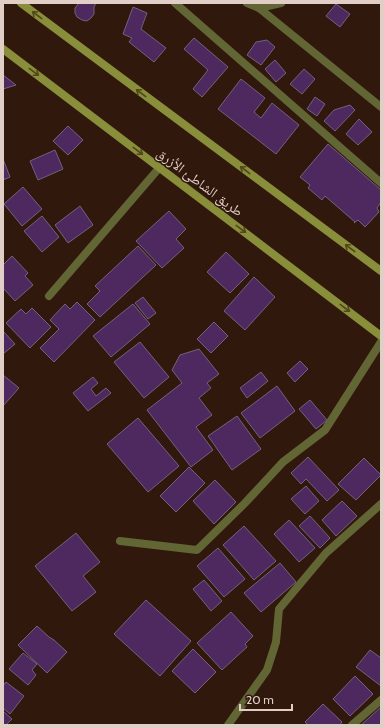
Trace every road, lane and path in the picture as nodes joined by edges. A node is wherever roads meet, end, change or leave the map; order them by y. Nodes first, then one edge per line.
1 (21, 3) edge
2 (175, 3) edge
3 (247, 3) edge
4 (281, 3) edge
5 (259, 8) junction
6 (3, 49) edge
7 (381, 107) edge
8 (160, 167) junction
9 (381, 183) edge
10 (381, 271) edge
11 (49, 296) dead end
12 (381, 336) edge
13 (381, 342) edge
14 (381, 504) edge
15 (120, 540) dead end
16 (381, 700) edge
17 (228, 725) edge
18 (352, 725) edge

10 -> 1 main road
2 - 9 street
3 - 5 street
4 - 5 street
5 - 7 street
6 -> 8 main road, طريق الشاطئ الأزرق
8 - 11 street
8 -> 12 main road, طريق الشاطئ الأزرق
13 - 15 street
14 - 17 street
16 - 18 street

